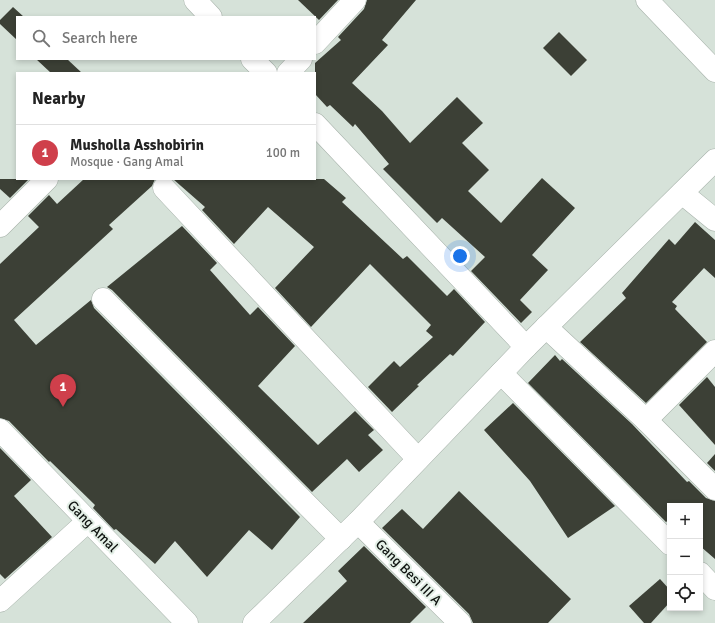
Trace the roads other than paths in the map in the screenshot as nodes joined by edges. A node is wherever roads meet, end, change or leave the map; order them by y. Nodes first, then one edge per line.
1 (354, 0) edge
2 (647, 0) edge
3 (316, 42) edge
4 (253, 60) edge
5 (300, 60) edge
6 (715, 71) edge
7 (265, 72) edge
8 (289, 72) edge
9 (316, 125) edge
10 (715, 160) edge
11 (46, 180) edge
12 (164, 188) dead end
13 (682, 193) junction
14 (715, 220) edge
15 (0, 226) edge
16 (103, 299) dead end
17 (546, 328) junction
18 (526, 347) junction
19 (715, 352) edge
20 (501, 373) junction
21 (646, 420) junction
22 (0, 430) edge
23 (418, 459) junction
24 (715, 489) edge
25 (88, 521) junction
26 (358, 522) junction
27 (340, 539) junction
28 (667, 541) edge
29 (702, 575) edge
30 (715, 589) edge
31 (0, 601) edge
32 (258, 622) edge
33 (187, 623) edge
34 (460, 623) edge

1 - 3 street
2 - 6 street
4 - 7 street
5 - 8 street
9 - 18 street
10 - 13 street
11 - 15 street
12 - 23 street
13 - 14 street
13 - 17 street
16 - 27 street
17 - 18 street
17 - 21 street
18 - 20 street
19 - 21 street
20 - 23 street
20 - 28 street
21 - 24 street
22 - 25 street, Gang Amal
23 - 26 street
25 - 31 street
25 - 33 street, Gang Amal
26 - 27 street
26 - 34 street, Gang Besi III A
27 - 32 street
29 - 30 street

